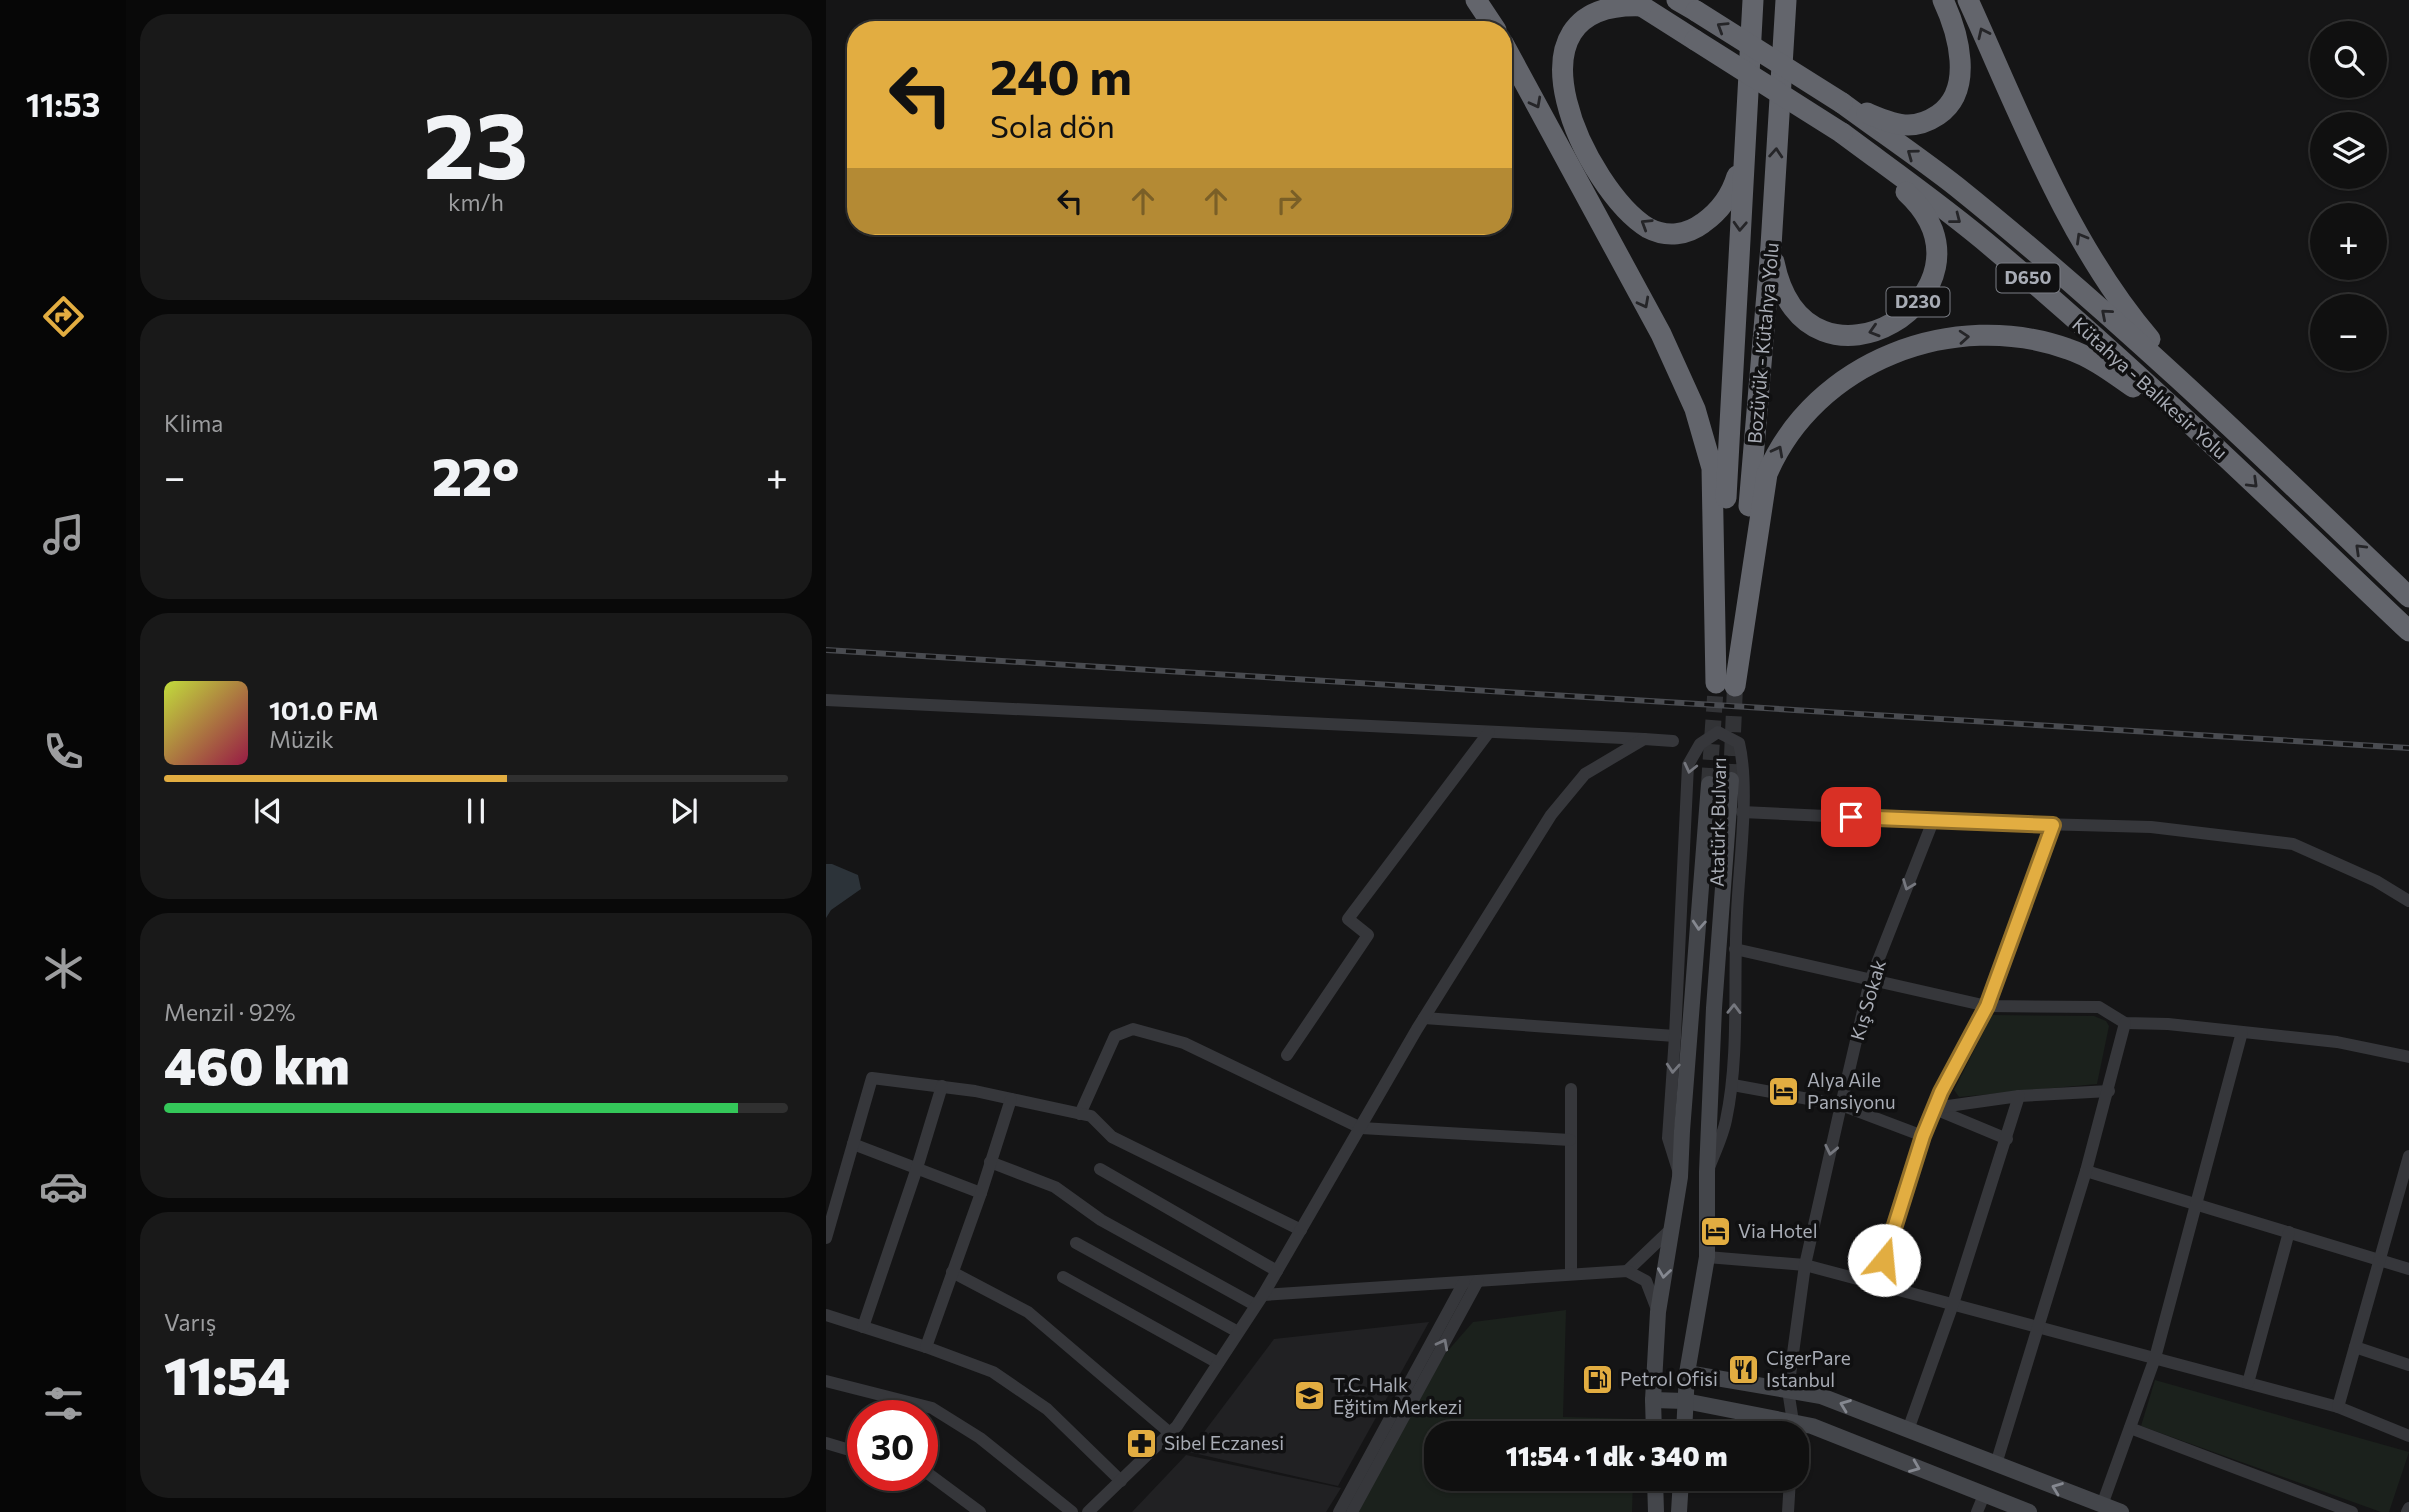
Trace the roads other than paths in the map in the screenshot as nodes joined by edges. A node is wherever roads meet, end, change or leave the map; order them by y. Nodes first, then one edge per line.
1 (1476, 0) edge
2 (1752, 0) edge
3 (1786, 0) edge
4 (1942, 0) edge
5 (1968, 0) edge
6 (1637, 3) edge
7 (1685, 4) edge
8 (1490, 21) edge
9 (1512, 60) edge
10 (1842, 103) junction
11 (1842, 134) junction
12 (1743, 158) junction
13 (1771, 246) junction
14 (2194, 391) junction
15 (2203, 436) junction
16 (2409, 597) edge
17 (2409, 631) edge
18 (1725, 685) junction
19 (826, 700) edge
20 (1489, 732) junction
21 (1644, 739) junction
22 (1673, 741) dead end
23 (1731, 780) tunnel mouth
24 (1709, 784) tunnel mouth
25 (1742, 812) junction
26 (1933, 821) junction
27 (2053, 825) junction
28 (2409, 901) edge
29 (1735, 949) junction
30 (1870, 981) junction
31 (1987, 1006) junction
32 (1424, 1018) junction
33 (2125, 1023) junction
34 (2242, 1032) junction
35 (1675, 1036) junction
36 (1287, 1055) dead end
37 (2409, 1057) edge
38 (1733, 1085) junction
39 (942, 1086) junction
40 (1571, 1089) dead end
41 (2109, 1091) junction
42 (2019, 1096) junction
43 (1011, 1098) junction
44 (1841, 1105) junction
45 (1934, 1108) junction
46 (1080, 1114) junction
47 (1361, 1128) junction
48 (1923, 1136) junction
49 (2007, 1139) junction
50 (1570, 1140) junction
51 (853, 1144) junction
52 (990, 1162) junction
53 (2408, 1164) edge
54 (917, 1168) junction
55 (1100, 1169) dead end
56 (2087, 1171) junction
57 (1707, 1172) junction
58 (1680, 1177) junction
59 (981, 1193) junction
60 (2197, 1204) junction
61 (1301, 1230) junction
62 (1670, 1230) junction
63 (2289, 1232) junction
64 (826, 1238) edge
65 (1076, 1243) dead end
66 (1707, 1257) junction
67 (2380, 1260) junction
68 (1805, 1265) junction
69 (2409, 1269) edge
70 (1277, 1271) junction
71 (1627, 1271) junction
72 (952, 1272) junction
73 (1571, 1274) junction
74 (1063, 1277) dead end
75 (1478, 1281) junction
76 (1464, 1282) junction
77 (1877, 1284) junction
78 (1259, 1300) junction
79 (1953, 1304) junction
80 (1658, 1312) junction
81 (826, 1315) edge
82 (863, 1326) junction
83 (2038, 1327) junction
84 (1238, 1332) junction
85 (926, 1347) junction
86 (2355, 1347) junction
87 (2155, 1359) junction
88 (1218, 1363) junction
89 (2409, 1365) edge
90 (1687, 1373) junction
91 (826, 1381) edge
92 (2248, 1383) junction
93 (1788, 1390) junction
94 (1653, 1400) junction
95 (1685, 1401) junction
96 (2338, 1407) junction
97 (1654, 1421) edge
98 (1684, 1421) edge
99 (1768, 1421) edge
100 (1792, 1421) edge
101 (1809, 1426) edge
102 (2130, 1428) junction
103 (1908, 1430) junction
104 (1170, 1433) junction
105 (2409, 1436) edge
106 (826, 1443) edge
107 (847, 1449) edge
108 (1996, 1464) junction
109 (938, 1481) edge
110 (1121, 1481) junction
111 (1655, 1491) edge
112 (1680, 1491) edge
113 (1789, 1491) edge
114 (1984, 1495) junction
115 (2102, 1505) junction
116 (980, 1512) edge
117 (1072, 1512) edge
118 (1088, 1512) edge
119 (1339, 1512) edge
120 (1352, 1512) edge
121 (1656, 1512) edge
122 (1679, 1512) edge
123 (1788, 1512) edge
124 (1977, 1512) edge
125 (2029, 1512) edge
126 (2120, 1512) edge
127 (2352, 1512) edge

1 - 8 highway
2 - 12 highway, Bozüyük - Kütahya Yolu
13 -> 3 highway, Bozüyük - Kütahya Yolu / D230
4 - 10 highway
14 -> 5 highway
6 - 11 highway, Kütahya - Balıkesir Yolu / D230, bridge
12 -> 6 highway
10 -> 7 highway, Kütahya - Balıkesir Yolu, bridge
9 -> 18 highway
14 -> 10 highway, Kütahya - Balıkesir Yolu
11 -> 13 highway, D230
11 -> 15 highway, Kütahya - Balıkesir Yolu / D650
12 -> 18 highway, Bozüyük - Kütahya Yolu
13 - 18 highway, Bozüyük - Kütahya Yolu
16 -> 14 highway, Kütahya - Balıkesir Yolu
15 -> 17 highway, Kütahya - Balıkesir Yolu / D650
18 -> 15 highway
19 - 20 street
20 - 21 street
20 - 36 street
21 - 22 street
21 - 32 street
23 - 57 main road, Atatürk Bulvarı
24 -> 58 main road, Atatürk Bulvarı
25 - 26 street
25 - 29 street, Atatürk Bulvarı
25 -> 35 street, Atatürk Bulvarı
26 - 27 street
26 -> 30 street, Kış Sokak
27 - 28 street
27 - 31 street
29 - 30 street
38 -> 29 street, Atatürk Bulvarı
30 - 31 street
30 - 44 street, Kış Sokak
31 - 33 street
31 - 45 street
32 - 35 street
32 - 47 street
33 - 34 street
33 - 41 street
34 - 37 street
34 - 60 street
35 -> 58 street, Atatürk Bulvarı
38 - 44 street
38 - 57 street, Atatürk Bulvarı
39 - 43 street
39 - 51 street
39 - 54 street
40 - 50 street
41 - 42 street
41 - 56 street
42 - 45 street
42 - 49 street
43 - 46 street
43 - 52 street
44 - 48 street
44 -> 68 street, Kış Sokak
45 - 48 street
45 - 49 street
46 - 47 street
46 - 61 street
47 - 50 street
47 - 61 street
48 - 77 street
49 - 79 street
50 - 73 street
51 - 54 street
51 - 64 street
52 - 59 street
52 - 78 street
53 - 67 street
54 - 59 street
54 - 82 street
55 - 70 street
56 - 60 street
56 - 83 street
57 - 66 main road, Atatürk Bulvarı
58 - 62 main road, Atatürk Bulvarı
59 - 72 street
60 - 63 street
60 - 87 street
61 - 70 street
62 - 71 street
62 -> 80 main road, Atatürk Bulvarı
63 - 67 street
63 - 92 street
65 - 84 street
66 - 68 street
66 - 90 main road, Atatürk Bulvarı
67 - 69 street
67 - 86 street
68 - 77 street
68 - 93 street, Kış Sokak
70 - 78 street
71 - 73 street
71 - 80 street
72 - 85 street
72 - 104 street
73 - 75 street
74 - 88 street
75 - 76 street
120 -> 75 street
76 - 78 street
76 - 119 street
77 - 79 street
78 - 84 street
79 - 83 street
79 - 103 street
80 - 94 main road, Atatürk Bulvarı
81 - 82 street
82 - 85 street
83 - 87 street
83 - 108 street
84 - 88 street
85 - 110 street
86 - 89 street
86 - 96 street
87 - 92 street
87 - 102 street
88 - 104 street
90 - 93 main road
90 - 95 main road, Atatürk Bulvarı
91 - 117 street
92 - 96 street
93 - 100 street, Kış Sokak
103 -> 93 main road
94 - 95 main road
94 - 97 main road, Atatürk Bulvarı
95 - 98 main road, Atatürk Bulvarı
95 - 99 main road
96 - 105 street
101 -> 114 main road
102 - 115 street
102 - 127 street
103 - 108 main road
104 - 110 street
106 - 107 street
115 -> 108 main road
109 - 116 street
110 - 118 street
111 - 121 main road
112 - 122 main road
113 - 123 street
114 - 124 street
114 - 125 main road
115 - 126 main road

